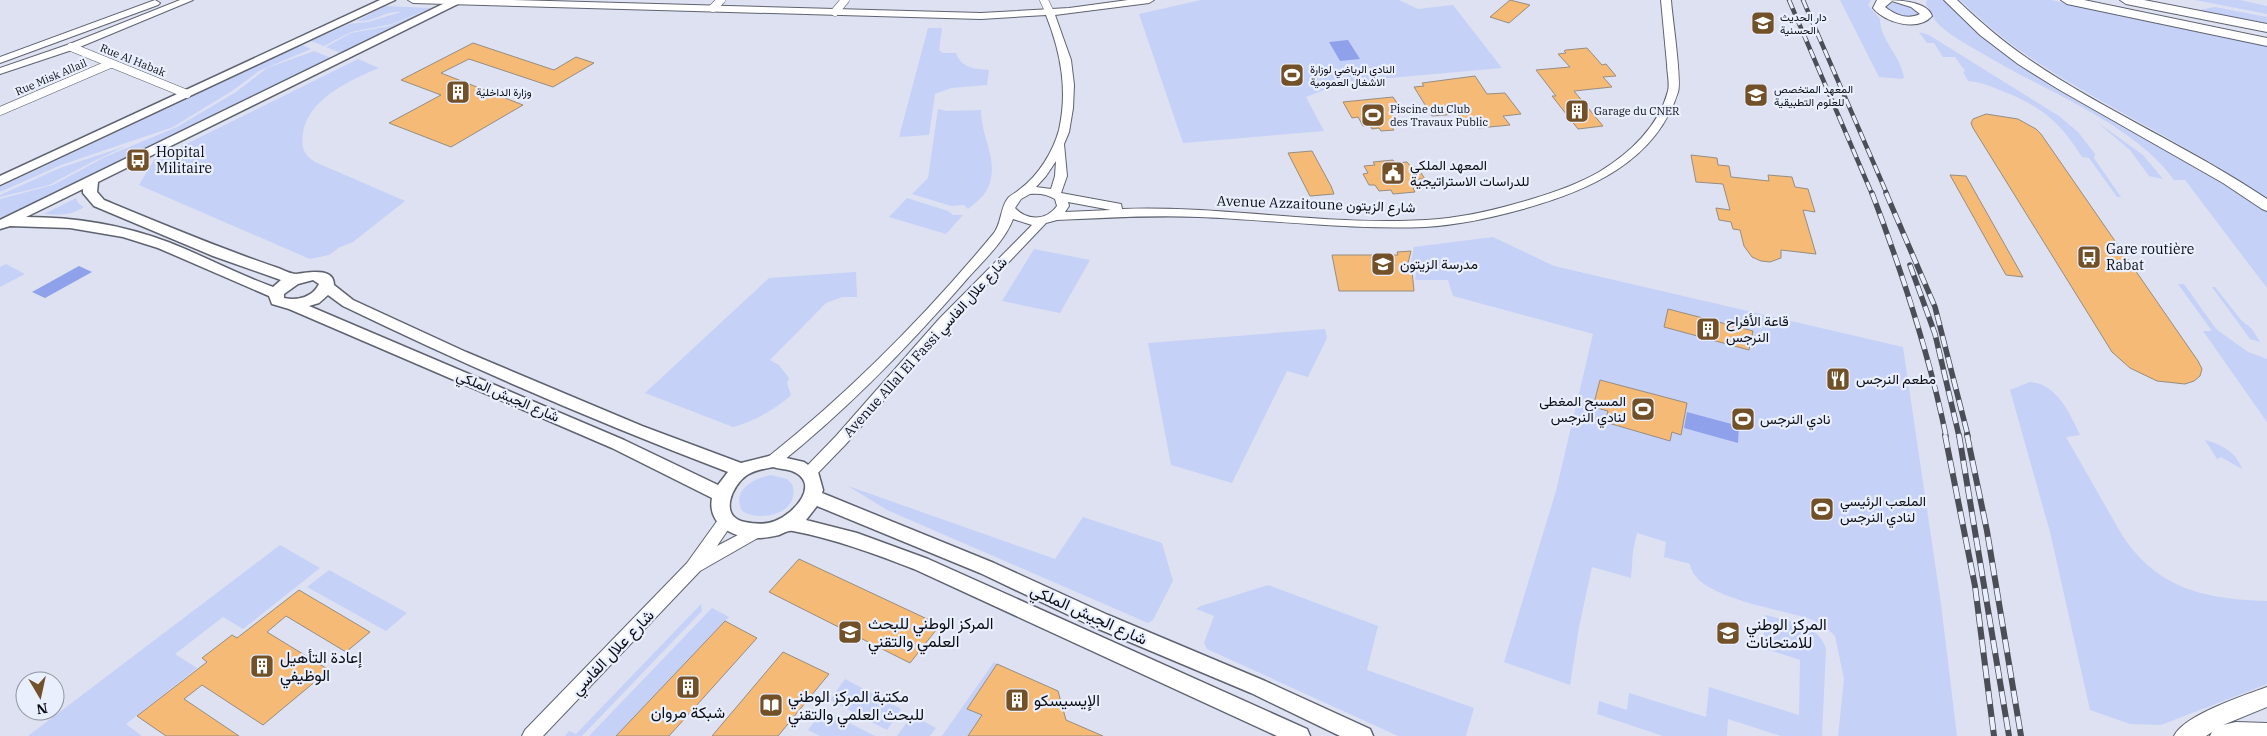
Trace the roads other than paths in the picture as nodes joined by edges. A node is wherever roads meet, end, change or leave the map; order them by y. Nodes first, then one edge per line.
1 (163, 0) edge
2 (188, 0) edge
3 (389, 0) edge
4 (413, 0) edge
5 (720, 0) edge
6 (845, 0) edge
7 (1044, 0) edge
8 (1149, 0) edge
9 (1666, 0) edge
10 (1898, 0) edge
11 (2066, 0) edge
12 (2096, 0) edge
13 (2126, 0) edge
14 (459, 1) edge
15 (1881, 1) edge
16 (1951, 1) edge
17 (1919, 3) edge
18 (713, 8) junction
19 (835, 12) junction
20 (1050, 13) junction
21 (2267, 28) edge
22 (2267, 35) edge
23 (2267, 42) edge
24 (70, 47) junction
25 (1, 59) edge
26 (110, 64) junction
27 (0, 71) edge
28 (187, 94) junction
29 (0, 111) edge
30 (1060, 146) junction
31 (91, 180) junction
32 (0, 181) edge
33 (1024, 192) junction
34 (1057, 195) junction
35 (2267, 206) edge
36 (1010, 209) junction
37 (1148, 212) junction
38 (1056, 216) junction
39 (1042, 221) junction
40 (3, 223) edge
41 (294, 279) junction
42 (326, 287) junction
43 (276, 293) junction
44 (293, 305) junction
45 (773, 461) junction
46 (742, 470) junction
47 (809, 473) junction
48 (720, 494) junction
49 (813, 497) junction
50 (726, 521) junction
51 (790, 523) junction
52 (757, 531) junction
53 (693, 568) junction
54 (2267, 698) edge
55 (2267, 733) edge
56 (532, 736) edge
57 (1299, 736) edge
58 (1362, 736) edge
59 (2186, 736) edge
60 (2222, 736) edge

1 - 25 street
2 - 24 street
3 - 28 main road
4 - 14 street
5 - 18 street
6 - 19 street
7 - 20 street
8 - 20 street
9 - 37 street, Avenue Azzaitoune شارع الزيتون
10 - 17 highway
11 - 23 highway
12 - 22 highway
13 - 21 highway
14 - 18 street
14 - 31 main road
15 - 17 highway
16 - 35 highway
18 - 19 street
19 - 20 street
20 - 30 street
24 - 26 street, Rue Al Habak
24 - 27 street
26 - 28 street, Rue Al Habak
26 - 29 street, Rue Misk Allail
28 - 32 main road
30 - 33 street
30 - 34 street
31 - 40 main road
31 - 41 main road
33 - 34 street
33 - 36 street
34 - 37 street, Avenue Azzaitoune شارع الزيتون
34 - 38 street
36 - 39 street
36 - 45 street, Avenue Allal El Fassi شارع علال الفاسي
37 - 38 street, Avenue Azzaitoune شارع الزيتون
38 - 39 street
39 - 47 street, Avenue Allal El Fassi شارع علال الفاسي
40 - 43 main road
41 - 42 main road, شارع الجيش الملكي
41 - 43 main road
42 - 44 main road
42 - 46 main road, شارع الجيش الملكي
43 - 44 main road, شارع الجيش الملكي
44 - 48 main road, شارع الجيش الملكي
45 - 46 main road
45 - 47 main road
46 - 48 main road
47 - 49 main road
48 - 50 main road
49 - 51 main road
49 - 58 main road, شارع الجيش الملكي
50 - 52 main road
50 - 53 street, شارع علال الفاسي
51 - 52 main road
51 - 57 main road, شارع الجيش الملكي
52 - 53 street, شارع علال الفاسي
53 - 56 street, شارع علال الفاسي
54 - 59 highway
55 - 60 highway

